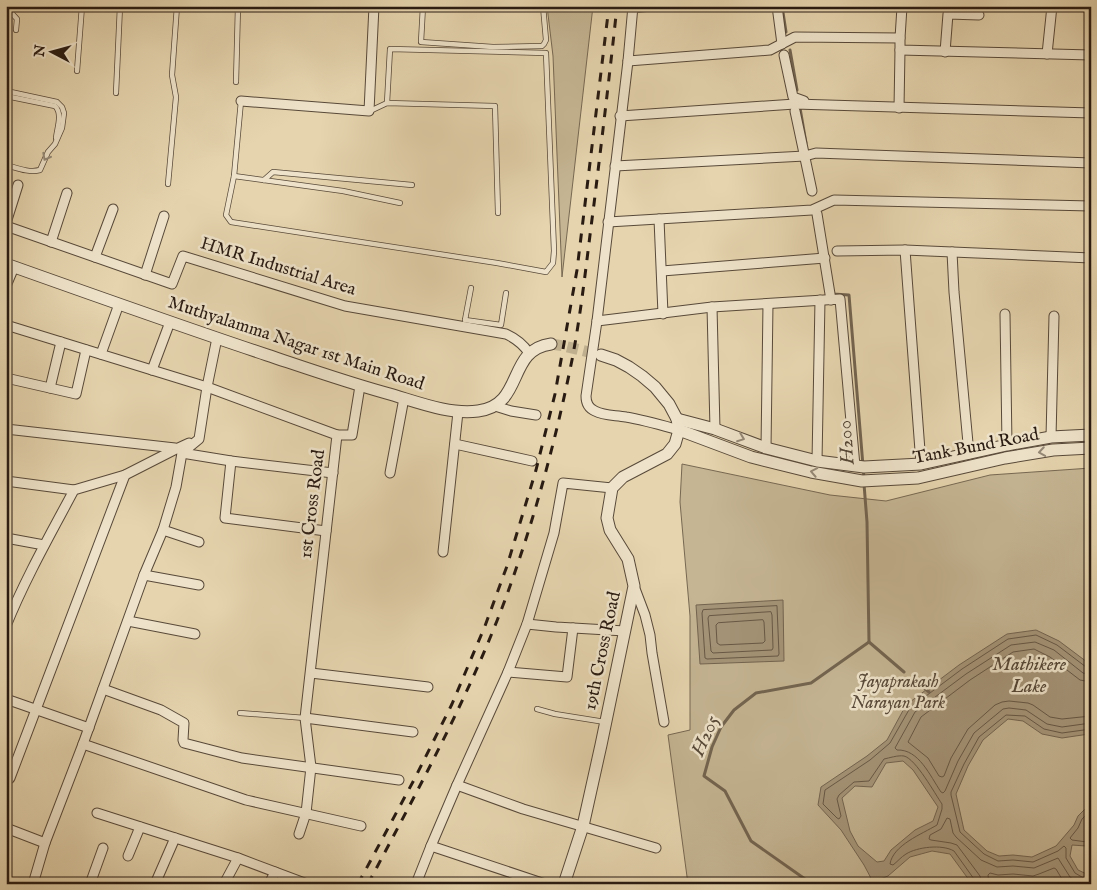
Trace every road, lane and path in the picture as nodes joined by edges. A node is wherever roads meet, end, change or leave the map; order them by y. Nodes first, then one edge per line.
1 (82, 6) edge
2 (120, 6) edge
3 (177, 6) edge
4 (238, 6) edge
5 (374, 6) edge
6 (423, 6) edge
7 (543, 6) edge
8 (650, 6) edge
9 (777, 6) edge
10 (1052, 6) edge
11 (6, 7) edge
12 (633, 7) edge
13 (902, 7) edge
14 (979, 15) dead end
15 (16, 30) dead end
16 (900, 38) junction
17 (782, 44) junction
18 (900, 50) junction
19 (945, 52) junction
20 (1047, 54) junction
21 (784, 55) dead end
22 (1091, 56) edge
23 (628, 60) junction
24 (77, 71) dead end
25 (236, 82) dead end
26 (6, 91) edge
27 (116, 93) dead end
28 (6, 96) edge
29 (241, 101) joint
30 (387, 102) junction
31 (806, 105) junction
32 (899, 108) junction
33 (369, 111) junction
34 (795, 111) dead end
35 (1091, 113) edge
36 (620, 116) junction
37 (55, 144) junction
38 (805, 156) junction
39 (1091, 163) edge
40 (6, 165) edge
41 (614, 166) junction
42 (234, 176) junction
43 (264, 180) junction
44 (168, 184) dead end
45 (18, 185) dead end
46 (412, 185) dead end
47 (812, 191) dead end
48 (67, 193) dead end
49 (400, 202) dead end
50 (1091, 206) edge
51 (113, 209) dead end
52 (498, 213) dead end
53 (817, 214) dead end
54 (164, 216) dead end
55 (659, 219) junction
56 (608, 222) junction
57 (6, 225) edge
58 (50, 242) junction
59 (905, 250) junction
60 (837, 251) dead end
61 (952, 252) junction
62 (95, 258) junction
63 (825, 258) junction
64 (1091, 258) edge
65 (10, 266) edge
66 (662, 271) junction
67 (145, 275) junction
68 (6, 286) edge
69 (471, 288) dead end
70 (506, 293) dead end
71 (820, 300) junction
72 (831, 300) junction
73 (119, 304) junction
74 (768, 304) junction
75 (712, 307) junction
76 (664, 314) junction
77 (1005, 314) dead end
78 (1054, 316) dead end
79 (170, 322) junction
80 (597, 322) junction
81 (464, 323) junction
82 (6, 325) edge
83 (217, 338) junction
84 (60, 342) junction
85 (550, 344) tunnel mouth
86 (86, 350) junction
87 (529, 353) junction
88 (101, 354) junction
89 (601, 355) tunnel mouth
90 (152, 370) junction
91 (6, 378) edge
92 (360, 386) junction
93 (207, 387) junction
94 (50, 388) junction
95 (404, 398) junction
96 (495, 406) junction
97 (458, 412) junction
98 (536, 415) dead end
99 (678, 424) junction
100 (715, 428) junction
101 (6, 429) edge
102 (337, 435) junction
103 (1091, 435) edge
104 (1051, 437) junction
105 (455, 444) junction
106 (1007, 445) junction
107 (766, 448) junction
108 (1091, 448) edge
109 (179, 451) junction
110 (969, 454) junction
111 (231, 461) junction
112 (532, 461) dead end
113 (817, 461) junction
114 (920, 464) junction
115 (860, 466) junction
116 (333, 473) junction
117 (390, 473) dead end
118 (125, 475) junction
119 (6, 481) edge
120 (612, 488) junction
121 (74, 490) junction
122 (163, 530) junction
123 (326, 531) junction
124 (6, 538) edge
125 (200, 542) dead end
126 (44, 545) junction
127 (443, 552) dead end
128 (144, 575) junction
129 (199, 585) dead end
130 (634, 586) junction
131 (11, 602) edge
132 (128, 621) junction
133 (526, 624) junction
134 (6, 626) edge
135 (574, 628) junction
136 (625, 631) junction
137 (195, 634) dead end
138 (508, 672) junction
139 (311, 673) junction
140 (428, 687) dead end
141 (103, 690) junction
142 (6, 699) edge
143 (537, 709) dead end
144 (36, 710) junction
145 (240, 712) dead end
146 (305, 718) junction
147 (606, 722) junction
148 (664, 722) dead end
149 (89, 728) junction
150 (413, 732) dead end
151 (83, 744) junction
152 (311, 767) junction
153 (6, 777) edge
154 (399, 780) dead end
155 (457, 785) junction
156 (96, 813) dead end
157 (306, 813) junction
158 (140, 826) junction
159 (361, 826) dead end
160 (583, 826) junction
161 (6, 828) edge
162 (299, 834) dead end
163 (175, 838) junction
164 (45, 843) junction
165 (431, 846) junction
166 (103, 848) dead end
167 (656, 848) dead end
168 (128, 856) dead end
169 (238, 858) junction
170 (275, 872) junction
171 (33, 884) edge
172 (90, 884) edge
173 (155, 884) edge
174 (224, 884) edge
175 (270, 884) edge
176 (307, 884) edge
177 (416, 884) edge
178 (546, 884) edge
179 (564, 884) edge

1 - 24 lane
2 - 27 lane
3 - 44 lane
4 - 25 lane
5 - 33 street
6 - 7 lane
8 - 12 street
9 - 17 street
10 - 20 street
11 - 15 lane
12 - 23 street
13 - 16 street
14 - 19 street
16 - 17 street
16 - 18 street
17 - 23 street
18 - 19 street
18 - 32 street
19 - 20 street
20 - 22 street
21 - 31 street
23 - 36 street
26 - 37 lane
28 - 37 lane
29 - 33 street
29 - 42 lane
30 - 33 lane
30 - 42 lane
30 - 52 lane
31 - 32 street
31 - 36 street
32 - 35 street
34 - 38 street
36 - 41 street
37 -> 40 lane
38 - 39 street
38 - 41 street
38 - 47 street
41 - 56 street
42 - 43 lane
43 - 46 lane
43 - 49 lane
45 - 57 street
48 - 58 street
50 - 55 street
51 - 62 street
53 - 63 street
54 - 67 street
55 - 56 street
55 - 66 street
56 - 80 street
57 - 58 street, HMR Industrial Area
58 - 62 street, HMR Industrial Area
59 - 60 street
59 - 61 street
59 - 114 street
61 - 64 street
61 - 110 street
62 - 67 street, HMR Industrial Area
63 - 66 street
63 - 72 street
65 - 68 street
65 - 73 street, Muthyalamma Nagar 1st Main Road
66 - 76 street
67 - 81 street, HMR Industrial Area
69 - 81 lane
70 - 81 lane
71 - 72 street
71 - 74 street
71 - 113 street
72 - 115 street
73 - 79 street, Muthyalamma Nagar 1st Main Road
73 - 88 street
74 - 75 street
74 - 107 street
75 - 76 street
75 - 100 street
76 - 80 street
77 - 106 street
78 - 104 street
79 - 83 street, Muthyalamma Nagar 1st Main Road
79 - 90 street
80 - 99 street
81 - 87 street, HMR Industrial Area
82 - 84 street, 1st Cross Road
83 - 92 street, Muthyalamma Nagar 1st Main Road
83 - 93 street
84 - 86 street, 1st Cross Road
84 - 94 street
85 - 87 street
86 - 88 street, 1st Cross Road
86 - 94 street
87 - 96 street
88 - 90 street, 1st Cross Road
89 - 99 street
90 - 93 street, 1st Cross Road
91 - 94 street
92 - 95 street, Muthyalamma Nagar 1st Main Road
92 - 102 street
93 - 102 street, 1st Cross Road
93 - 109 street
95 - 97 street, Muthyalamma Nagar 1st Main Road
95 - 117 street
96 - 97 street, Muthyalamma Nagar 1st Main Road
96 - 98 street
97 - 105 street
99 - 100 street
108 -> 99 street, Tank Bund Road
99 - 120 street
100 -> 107 street
101 - 109 street
102 - 116 street, 1st Cross Road
103 - 104 street
104 - 106 street
105 - 112 street
105 - 127 street
106 - 110 street
107 - 113 street
109 - 111 street
109 - 118 street
109 - 122 street
110 - 114 street
111 - 116 street
111 - 123 street
113 - 115 street
114 - 115 street
116 - 123 street, 1st Cross Road
118 - 121 street
118 - 144 street
119 - 121 street
120 - 130 street, 19th Cross Road
120 - 133 street
121 - 126 street
122 - 125 street
122 - 128 street
123 - 139 street, 1st Cross Road
124 - 126 street
126 - 131 street
128 - 129 street
128 - 132 street
130 - 136 street, 19th Cross Road
130 - 148 street
131 - 134 street
132 - 137 street
132 - 141 street
133 - 135 street
133 - 138 street
135 - 136 street
135 - 138 street
136 - 147 street, 19th Cross Road
138 - 155 street
139 - 140 street
139 - 146 street, 1st Cross Road
141 - 149 street
141 - 152 street
142 - 144 street
143 - 147 lane
144 - 149 street
144 - 153 street
145 - 146 lane
146 - 150 street
146 - 152 street, 1st Cross Road
147 - 160 street, 19th Cross Road
149 - 151 street
151 - 157 street
151 - 164 street
152 - 154 street
152 - 157 street, 1st Cross Road
155 - 160 street
155 - 165 street
156 - 158 street
157 - 159 street
157 - 162 street, 1st Cross Road
158 - 163 street
158 - 168 street
160 - 167 street
160 - 179 street, 19th Cross Road
161 - 164 street
163 - 169 street
163 - 173 street
164 - 171 street
165 - 177 street
165 - 178 street
166 - 172 street
169 - 170 street
169 - 174 street
170 - 175 street
170 - 176 street

